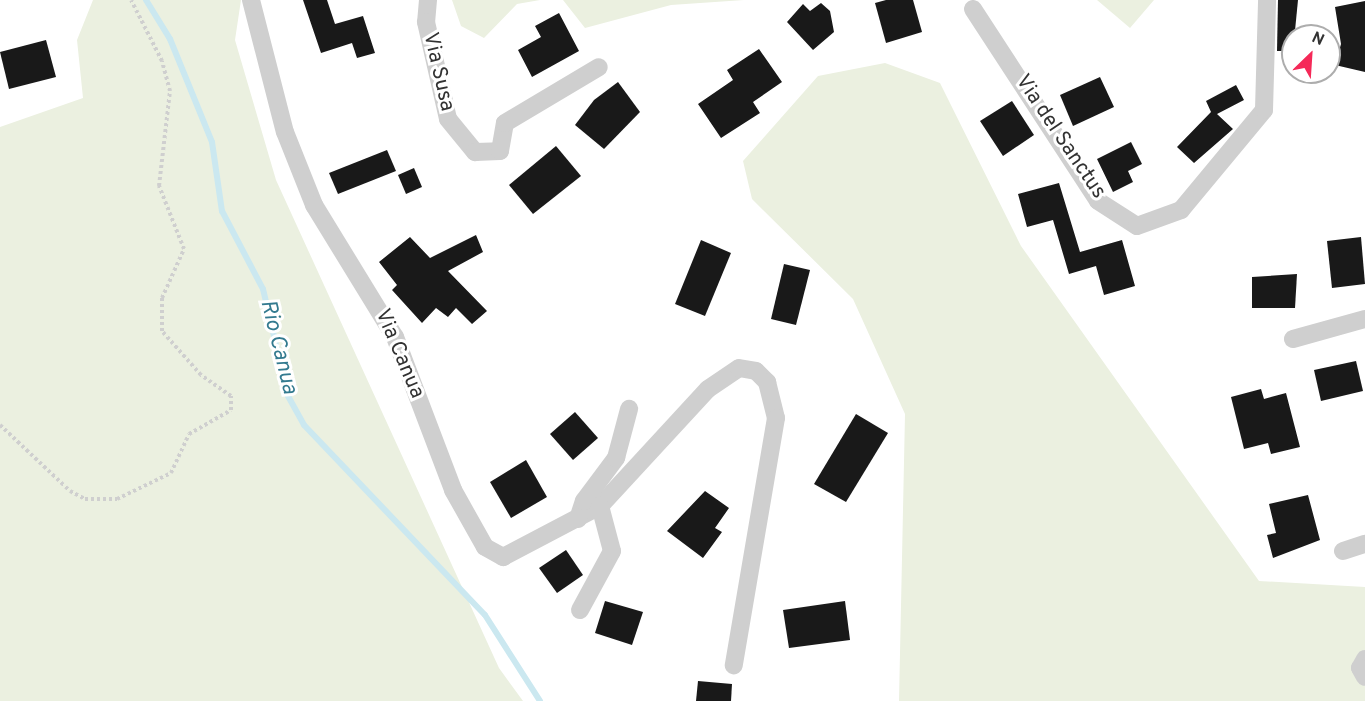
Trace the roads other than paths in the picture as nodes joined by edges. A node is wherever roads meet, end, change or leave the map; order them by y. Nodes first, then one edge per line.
1 (251, 0) edge
2 (428, 0) edge
3 (1267, 0) edge
4 (973, 9) dead end
5 (599, 67) dead end
6 (1365, 319) edge
7 (1293, 339) dead end
8 (629, 409) dead end
9 (600, 506) junction
10 (578, 519) junction
11 (1365, 544) edge
12 (1343, 551) dead end
13 (580, 610) dead end
14 (1365, 659) edge
15 (734, 665) dead end
16 (1365, 677) edge

1 - 10 street, Via Canua
2 - 5 street, Via Susa
3 - 4 street, Via del Sanctus
6 - 7 street
8 - 10 street
9 - 10 street, Via Canua
9 - 13 street
9 - 15 street, Via Canua
11 - 12 street
14 - 16 street

